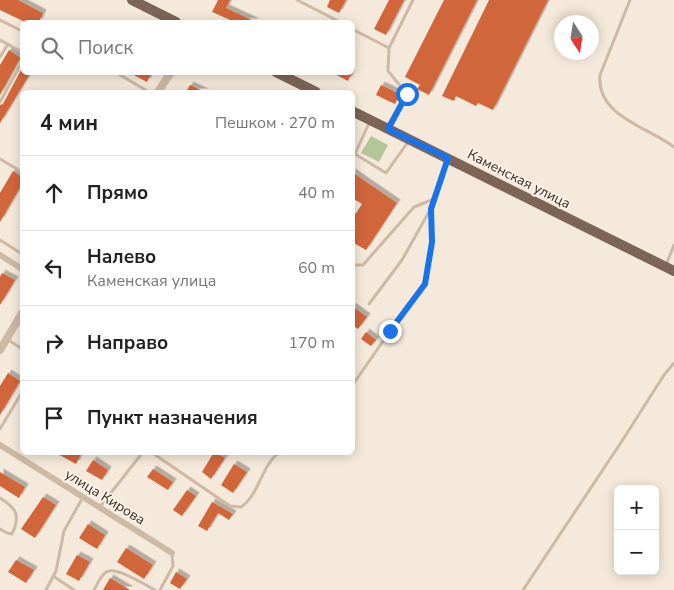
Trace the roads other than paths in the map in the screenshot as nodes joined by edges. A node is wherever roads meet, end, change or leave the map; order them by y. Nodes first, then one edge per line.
1 (132, 0) edge
2 (297, 0) edge
3 (413, 0) edge
4 (630, 0) edge
5 (0, 20) edge
6 (172, 20) edge
7 (336, 20) edge
8 (20, 30) edge
9 (355, 31) edge
10 (0, 40) edge
11 (8, 44) junction
12 (389, 48) junction
13 (20, 51) edge
14 (0, 57) edge
15 (20, 66) edge
16 (119, 75) edge
17 (169, 75) edge
18 (281, 75) edge
19 (146, 90) edge
20 (161, 90) edge
21 (308, 90) edge
22 (0, 102) edge
23 (355, 112) edge
24 (371, 120) junction
25 (388, 129) junction
26 (410, 139) junction
27 (674, 147) edge
28 (448, 158) junction
29 (0, 159) edge
30 (20, 171) edge
31 (434, 199) junction
32 (431, 209) junction
33 (0, 240) edge
34 (674, 245) edge
35 (20, 253) edge
36 (0, 255) edge
37 (355, 265) edge
38 (20, 267) edge
39 (670, 269) edge
40 (369, 304) dead end
41 (20, 316) edge
42 (7, 339) junction
43 (20, 348) edge
44 (0, 350) edge
45 (674, 363) edge
46 (355, 382) edge
47 (20, 395) edge
48 (0, 429) edge
49 (0, 445) edge
50 (141, 455) edge
51 (155, 455) edge
52 (276, 455) edge
53 (83, 497) junction
54 (0, 498) edge
55 (99, 508) junction
56 (0, 529) edge
57 (172, 553) joint
58 (53, 576) junction
59 (46, 590) edge
60 (74, 590) edge
61 (94, 590) edge
62 (155, 590) edge
63 (160, 590) edge
64 (523, 590) edge

1 - 6 main road
2 - 7 lane
3 - 12 lane
4 - 27 lane
5 - 8 lane
9 - 12 lane
10 - 11 lane
11 - 13 lane
11 - 14 lane
12 - 25 lane
15 - 22 lane
16 - 19 lane
17 - 20 street
18 - 21 main road
23 - 24 main road, Каменская улица
24 - 25 main road, Каменская улица
24 - 26 lane
25 - 26 main road, Каменская улица
26 - 28 main road, Каменская улица
28 - 31 lane
28 - 39 main road, Каменская улица
29 - 30 lane
31 - 32 lane
31 - 37 lane
32 - 40 lane
32 - 46 lane
33 - 35 lane
34 - 39 lane
36 - 38 street
41 - 42 street
42 - 43 lane
42 - 44 street
45 - 64 lane
47 - 48 lane
49 - 53 street, улица Кирова
50 - 55 lane
51 - 52 lane
53 - 55 street, улица Кирова
53 - 58 lane
54 - 56 lane
55 - 57 street, улица Кирова
57 - 63 lane
58 - 59 lane
58 - 60 lane
61 - 62 lane

